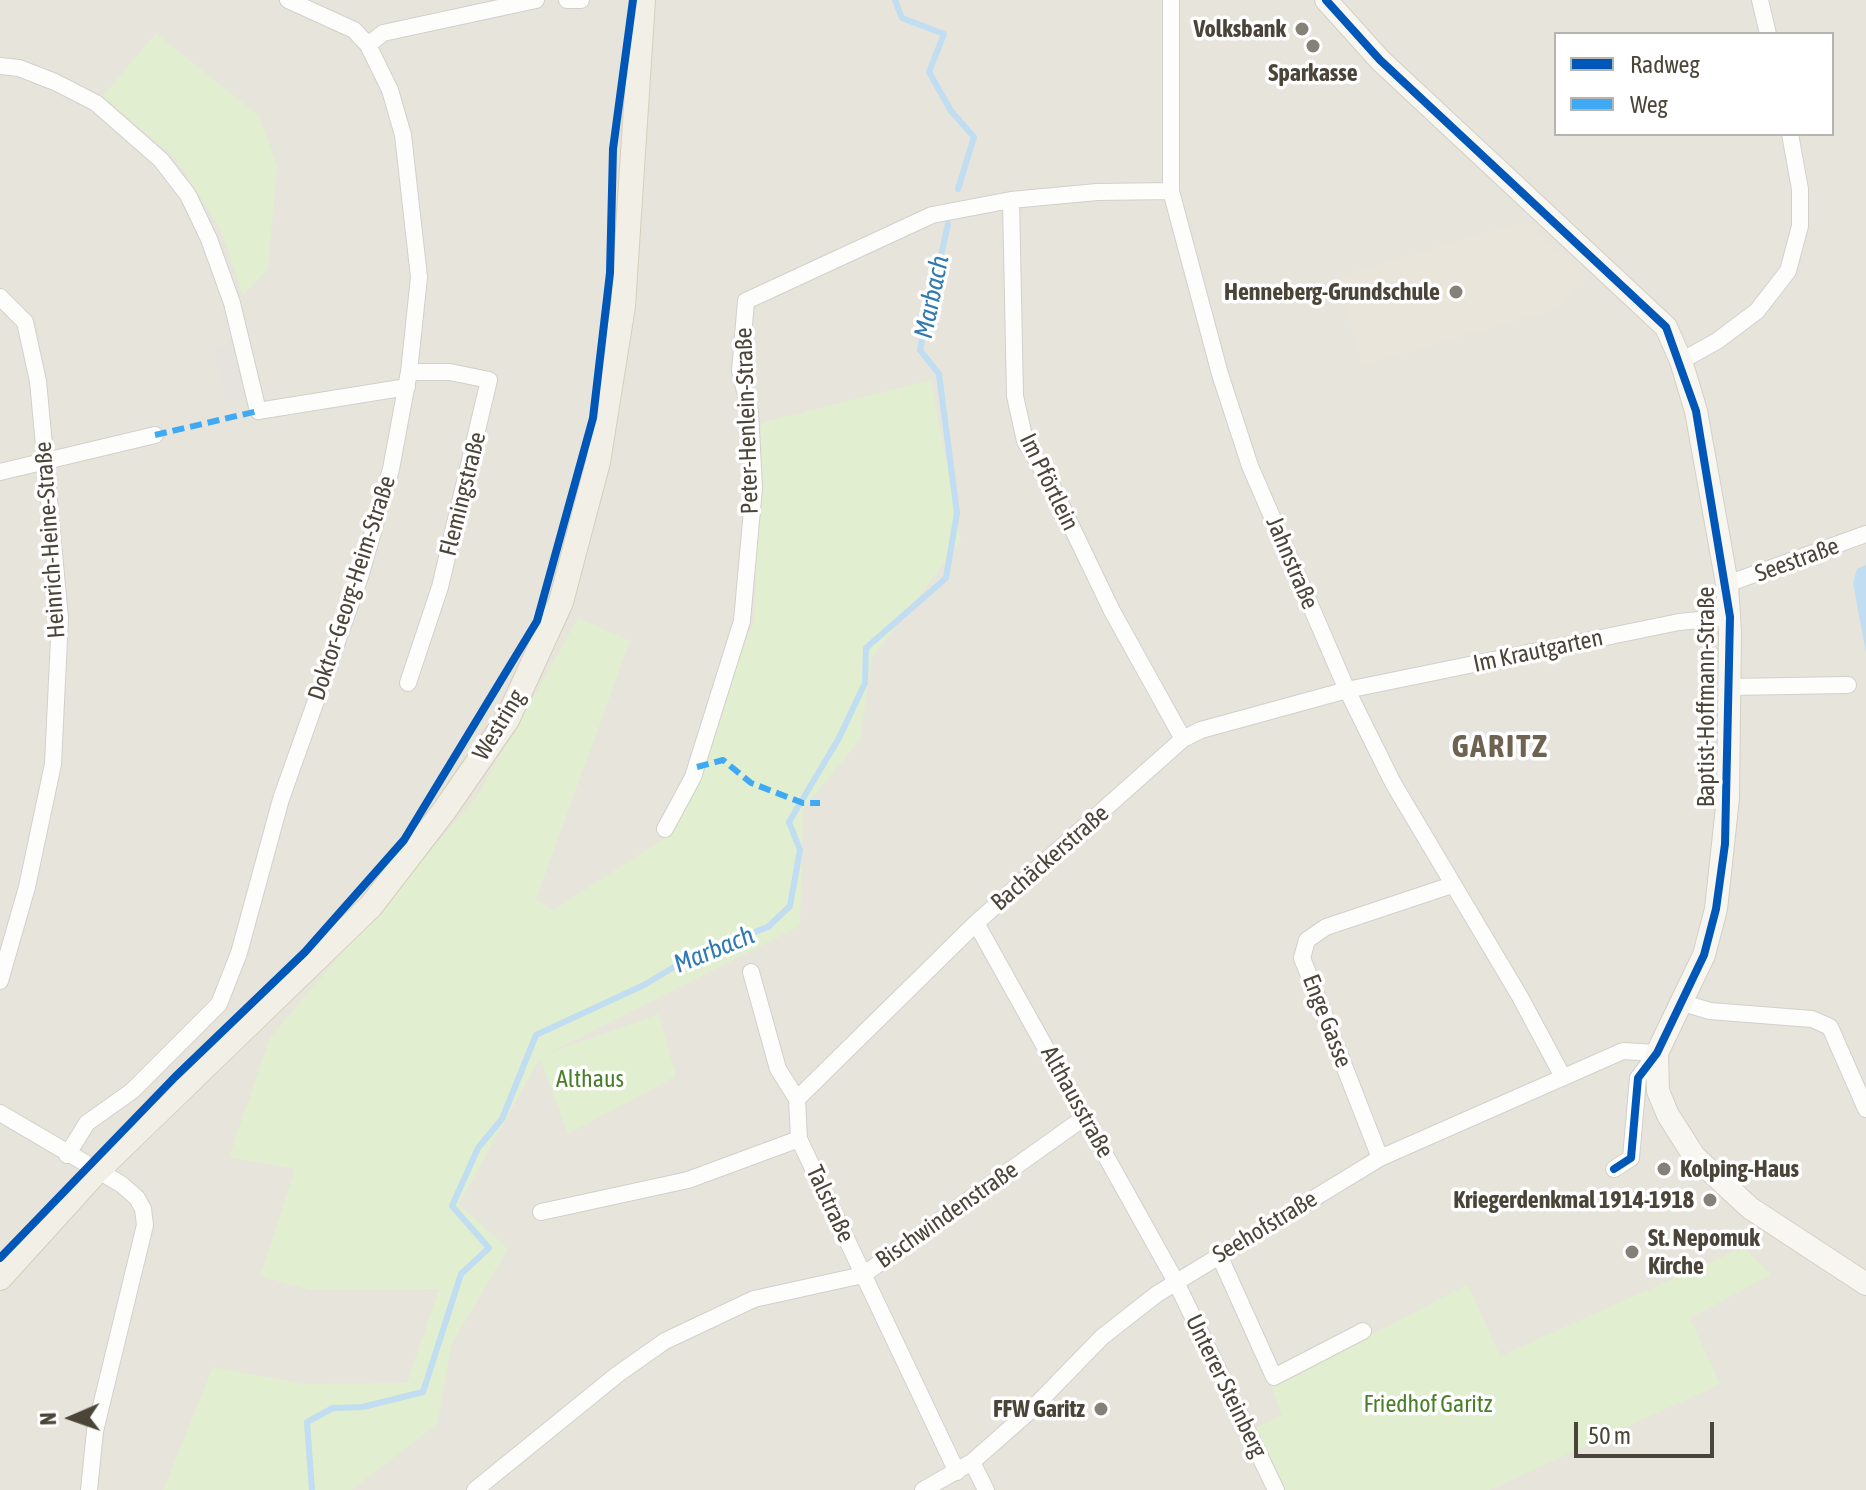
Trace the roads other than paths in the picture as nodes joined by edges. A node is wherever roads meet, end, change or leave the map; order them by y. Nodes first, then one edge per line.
1 (288, 0) edge
2 (536, 0) edge
3 (567, 0) edge
4 (581, 0) edge
5 (643, 0) edge
6 (1171, 0) edge
7 (1326, 0) edge
8 (1760, 0) edge
9 (1768, 32) edge
10 (368, 45) junction
11 (0, 66) edge
12 (1790, 136) edge
13 (1171, 191) junction
14 (1011, 200) junction
15 (0, 297) edge
16 (1681, 361) junction
17 (408, 379) junction
18 (155, 435) dead end
19 (44, 461) junction
20 (0, 472) edge
21 (1866, 534) edge
22 (1727, 584) junction
23 (1730, 617) junction
24 (408, 683) dead end
25 (1848, 685) dead end
26 (1730, 687) junction
27 (1347, 690) junction
28 (1183, 739) junction
29 (665, 829) dead end
30 (1452, 885) junction
31 (976, 923) junction
32 (751, 972) dead end
33 (0, 981) edge
34 (1683, 1003) junction
35 (1657, 1053) junction
36 (1563, 1077) junction
37 (797, 1099) junction
38 (1866, 1109) edge
39 (0, 1113) edge
40 (1085, 1117) junction
41 (799, 1139) junction
42 (67, 1155) junction
43 (1380, 1158) junction
44 (1614, 1169) dead end
45 (97, 1171) junction
46 (541, 1212) dead end
47 (1219, 1255) junction
48 (863, 1275) junction
49 (0, 1278) edge
50 (1176, 1282) junction
51 (1866, 1284) edge
52 (1363, 1331) dead end
53 (972, 1462) junction
54 (957, 1472) junction
55 (89, 1490) edge
56 (475, 1490) edge
57 (923, 1490) edge
58 (986, 1490) edge
59 (1276, 1490) edge

1 - 10 street, Doktor-Georg-Heim-Straße
2 - 10 street
3 - 4 street
5 - 45 main road, Westring
6 - 13 street, Jahnstraße
7 - 16 street, Baptist-Hoffmann-Straße
8 - 9 street
10 - 17 street, Doktor-Georg-Heim-Straße
11 - 17 street
12 - 16 street
13 - 14 street, Peter-Henlein-Straße
13 - 27 street, Jahnstraße
14 - 28 street, Im Pförtlein
14 - 29 street, Peter-Henlein-Straße
15 - 19 street, Heinrich-Heine-Straße
16 - 22 street, Baptist-Hoffmann-Straße
17 - 24 street, Flemingstraße
17 - 42 street, Doktor-Georg-Heim-Straße
18 - 19 street
19 - 20 street
19 - 33 street, Heinrich-Heine-Straße
21 - 22 street, Seestraße
22 - 23 street, Baptist-Hoffmann-Straße
23 - 26 street, Baptist-Hoffmann-Straße
23 - 27 street, Im Krautgarten
25 - 26 street
26 - 34 street, Baptist-Hoffmann-Straße
27 - 28 street, Bachäckerstraße
27 - 30 street, Jahnstraße
28 - 31 street, Bachäckerstraße
30 - 36 street, Jahnstraße
30 - 43 street, Enge Gasse
31 - 37 street, Bachäckerstraße
31 - 40 street, Althausstraße
32 - 37 street, Talstraße
34 - 35 street, Baptist-Hoffmann-Straße
34 - 38 street
35 - 36 street, Seehofstraße
35 - 44 street
35 - 51 street
36 - 43 street, Seehofstraße
37 - 41 street, Talstraße
39 - 42 street
40 - 48 street, Bischwindenstraße
40 - 50 street, Althausstraße
41 - 46 street
41 - 48 street, Talstraße
42 - 45 street
43 - 47 street, Seehofstraße
45 - 49 main road, Westring
45 - 55 street
47 - 50 street, Seehofstraße
47 - 52 street
48 - 54 street, Talstraße
48 - 56 street, Bischwindenstraße
50 - 53 street, Seehofstraße
50 - 59 street, Unterer Steinberg
53 - 54 street, Seehofstraße
53 - 58 street
54 - 57 street, Seehofstraße

